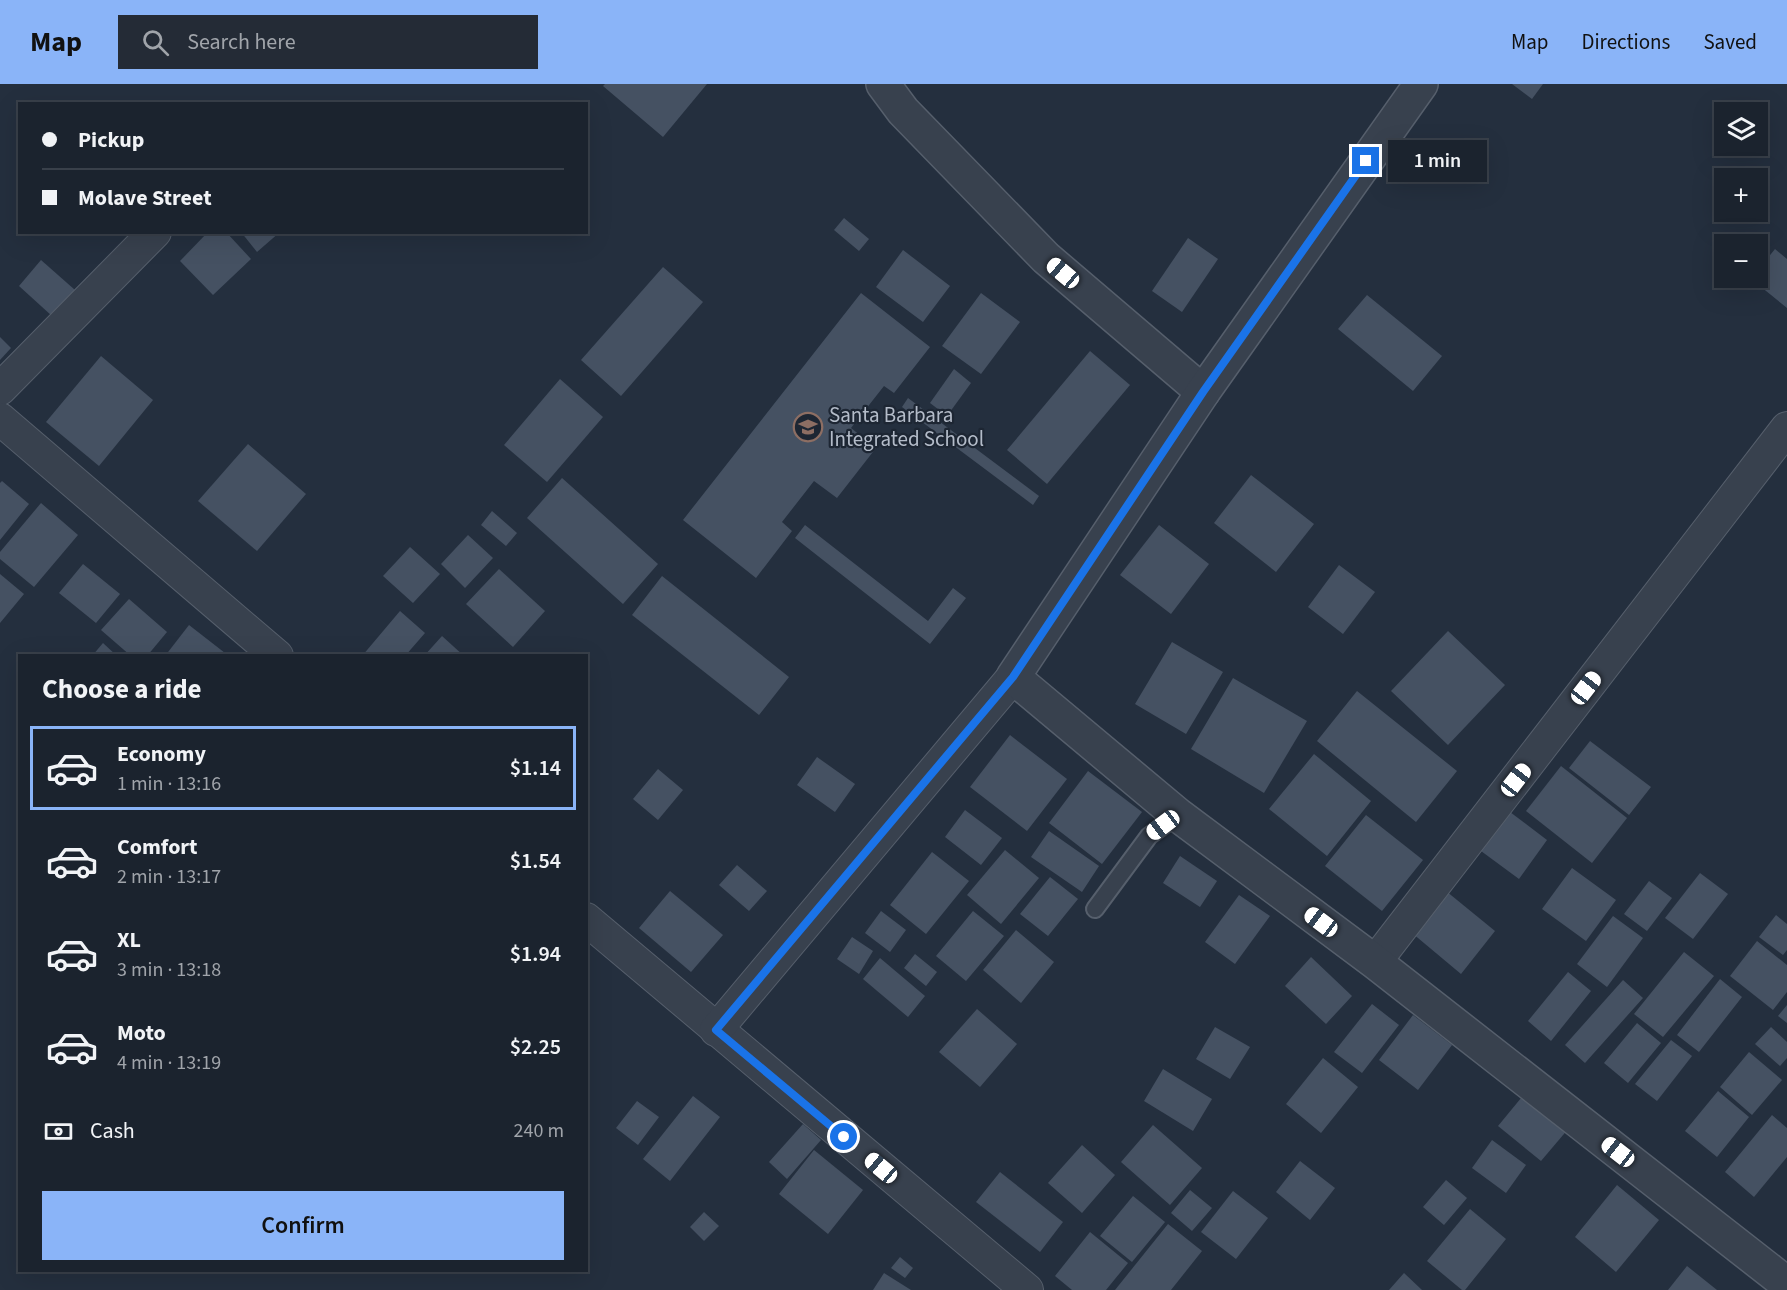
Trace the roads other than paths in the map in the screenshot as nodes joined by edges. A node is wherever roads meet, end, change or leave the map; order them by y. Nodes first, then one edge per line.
1 (883, 84) edge
2 (1421, 84) edge
3 (153, 234) edge
4 (0, 389) edge
5 (1203, 392) junction
6 (0, 419) edge
7 (1787, 428) edge
8 (275, 654) edge
9 (1013, 677) junction
10 (1178, 814) junction
11 (1095, 909) dead end
12 (588, 921) edge
13 (1375, 962) junction
14 (716, 1030) junction
15 (1787, 1284) edge
16 (1027, 1290) edge

1 - 5 street
2 - 5 street
3 - 4 street
5 - 9 street
6 - 8 street
7 - 13 street
9 - 10 street
9 - 14 street
10 - 11 lane
10 - 13 street
12 - 14 street
13 - 15 street
14 - 16 street

